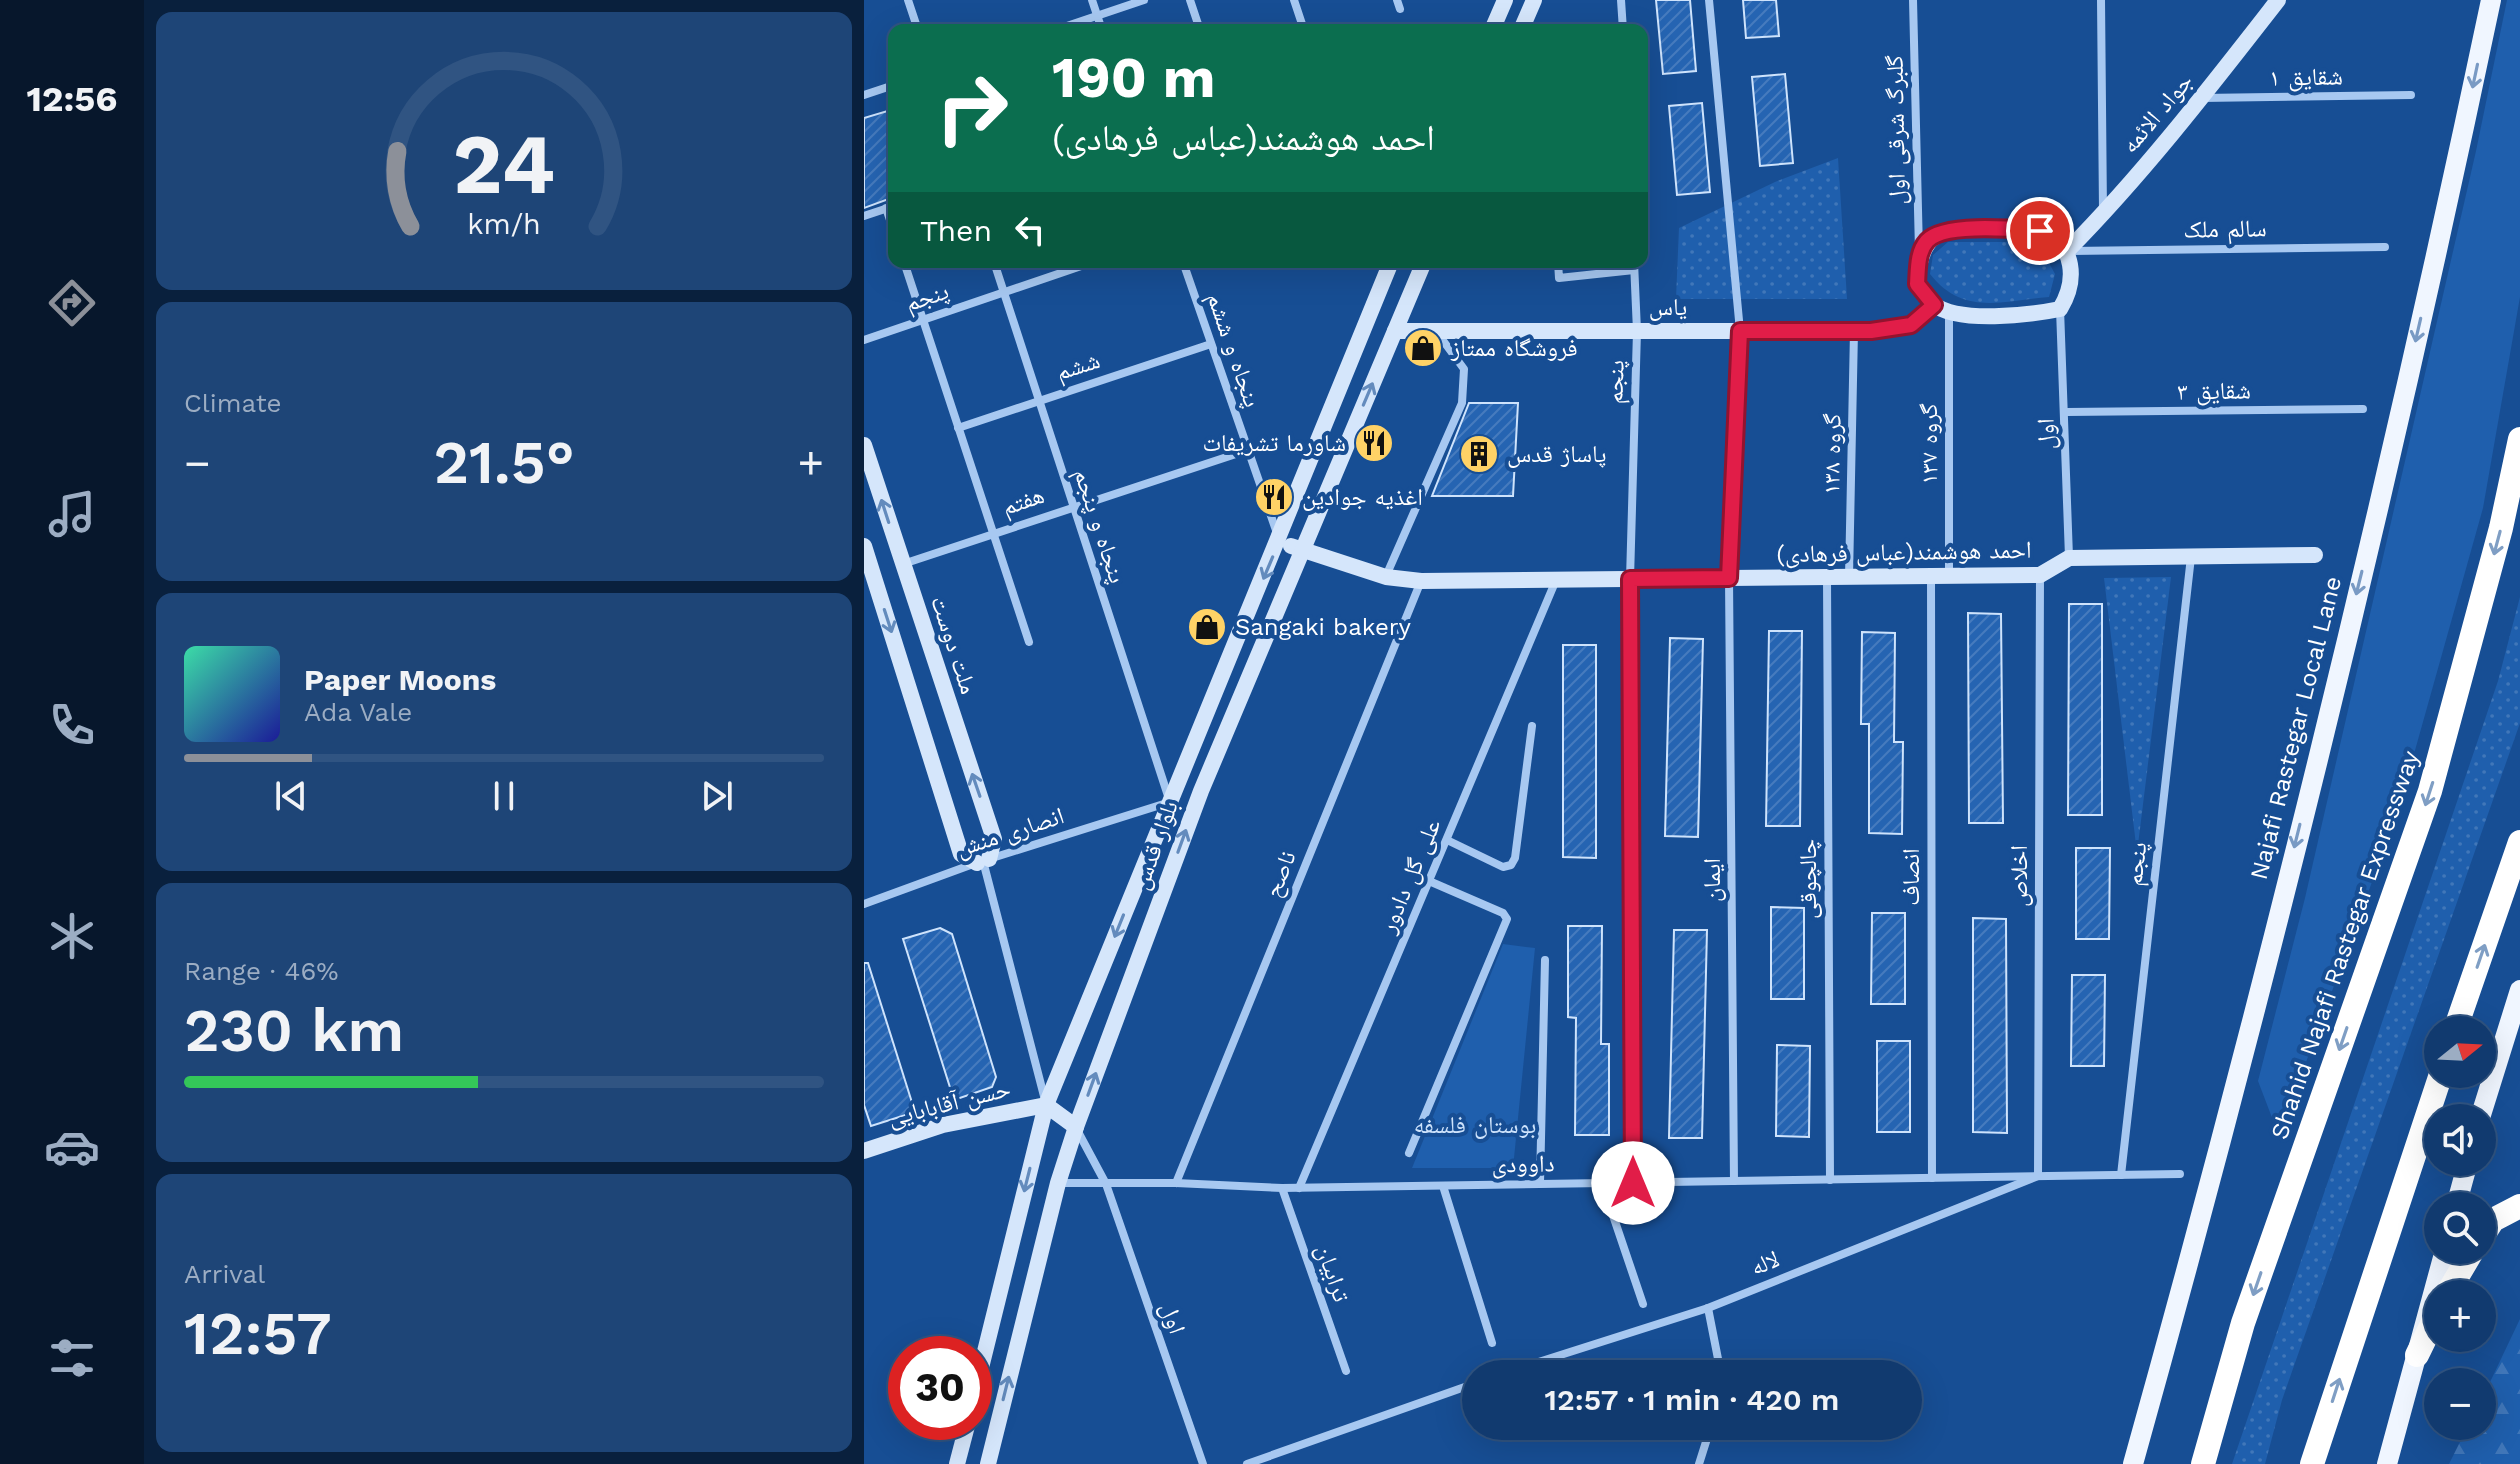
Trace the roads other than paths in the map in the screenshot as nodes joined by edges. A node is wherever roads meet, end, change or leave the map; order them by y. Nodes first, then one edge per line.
1 (908, 0) edge
2 (1092, 0) edge
3 (1144, 0) edge
4 (1190, 0) edge
5 (1294, 0) edge
6 (1534, 0) edge
7 (1621, 0) edge
8 (1709, 0) edge
9 (1913, 0) edge
10 (2101, 0) edge
11 (2278, 0) edge
12 (2491, 0) edge
13 (1502, 3) edge
14 (1097, 16) junction
15 (916, 24) edge
16 (1073, 24) edge
17 (1100, 24) edge
18 (1198, 24) edge
19 (1302, 24) edge
20 (1494, 24) edge
21 (1524, 24) edge
22 (1623, 24) edge
23 (888, 87) edge
24 (864, 95) edge
25 (2411, 95) dead end
26 (2201, 98) junction
27 (888, 208) edge
28 (2104, 214) junction
29 (864, 216) edge
30 (2385, 247) dead end
31 (2067, 251) junction
32 (1919, 258) junction
33 (906, 268) edge
34 (996, 268) edge
35 (1075, 268) edge
36 (1185, 268) edge
37 (1387, 268) edge
38 (1421, 268) edge
39 (1558, 268) edge
40 (1622, 268) edge
41 (1634, 268) edge
42 (1003, 292) junction
43 (1942, 308) junction
44 (2060, 309) junction
45 (922, 319) junction
46 (1395, 331) junction
47 (1435, 331) junction
48 (1637, 331) junction
49 (1740, 331) junction
50 (1854, 331) junction
51 (864, 340) edge
52 (1211, 344) junction
53 (1038, 401) junction
54 (2363, 409) dead end
55 (2066, 412) junction
56 (958, 428) junction
57 (2520, 439) edge
58 (864, 445) edge
59 (1248, 450) junction
60 (1073, 505) junction
61 (992, 533) junction
62 (1279, 541) junction
63 (864, 546) edge
64 (1300, 551) junction
65 (2315, 555) dead end
66 (2191, 557) junction
67 (2069, 558) junction
68 (903, 564) junction
69 (2040, 575) junction
70 (1949, 576) junction
71 (1386, 577) junction
72 (1827, 577) junction
73 (1849, 577) junction
74 (1931, 577) junction
75 (1729, 578) junction
76 (1630, 579) junction
77 (1557, 580) junction
78 (1421, 581) junction
79 (1029, 642) dead end
80 (1532, 726) dead end
81 (1170, 802) junction
82 (1447, 840) junction
83 (2520, 842) edge
84 (983, 861) junction
85 (1429, 881) junction
86 (864, 904) edge
87 (1545, 960) dead end
88 (2520, 990) edge
89 (2460, 1016) edge
90 (2436, 1088) edge
91 (2484, 1104) edge
92 (1046, 1105) junction
93 (1076, 1127) junction
94 (864, 1151) edge
95 (1409, 1153) dead end
96 (2180, 1174) dead end
97 (2121, 1175) junction
98 (2038, 1176) junction
99 (1932, 1178) junction
100 (1830, 1180) junction
101 (1734, 1181) junction
102 (1058, 1183) junction
103 (1176, 1183) junction
104 (1540, 1183) junction
105 (1602, 1183) junction
106 (1633, 1183) junction
107 (1106, 1184) junction
108 (1443, 1186) junction
109 (1282, 1188) junction
110 (1299, 1188) junction
111 (2520, 1206) edge
112 (2496, 1218) edge
113 (2441, 1264) edge
114 (1643, 1304) dead end
115 (1708, 1308) junction
116 (989, 1336) edge
117 (2424, 1341) edge
118 (1492, 1343) dead end
119 (2417, 1355) junction
120 (1545, 1360) edge
121 (1718, 1360) edge
122 (1346, 1371) dead end
123 (1462, 1388) edge
124 (963, 1440) edge
125 (1707, 1440) edge
126 (957, 1464) edge
127 (988, 1464) edge
128 (1203, 1464) edge
129 (1247, 1464) edge
130 (1699, 1464) edge
131 (2133, 1464) edge
132 (2203, 1464) edge
133 (2312, 1464) edge
134 (2387, 1464) edge

1 - 15 street
2 - 14 street
3 - 14 street
4 - 18 street
5 - 19 street
6 - 21 street
7 - 22 street
8 - 49 street, ایمان
9 - 32 street, گلبرگ شرقی اول
10 - 28 street
11 - 26 street, جواد الائمه
12 -> 131 main road, Najafi Rastegar Local Lane
13 - 20 street
14 - 16 street
14 - 17 street
23 - 24 street
25 - 26 street, شقایق ۱
26 - 28 street, جواد الائمه
27 - 29 street
28 - 31 street, جواد الائمه
30 - 31 street, سالم ملک
31 - 32 street
31 - 44 street
32 - 43 street
33 - 45 street
34 - 42 street, پنجاه و پنجم
35 - 42 street, پنجم
36 - 52 street, پنجاه و ششم
37 - 62 street, بلوار قدس
38 - 46 street, بلوار قدس
39 - 40 street
41 - 48 street, پنجم
42 - 45 street, پنجم
42 - 53 street, پنجاه و پنجم
43 - 44 street
43 - 50 street, یاس
43 - 70 street, گروه ۱۳۷
44 - 55 street, اول
45 - 51 street, پنجم
45 - 56 street
46 - 47 street, یاس
64 -> 46 street, بلوار قدس
47 - 48 street, یاس
47 - 71 street
48 - 49 street, یاس
48 - 76 street, پنجم
49 - 50 street, یاس
49 - 75 street, ایمان
50 - 73 street, گروه ۱۳۸
52 - 53 street, ششم
52 - 59 street, پنجاه و ششم
53 - 56 street, ششم
53 - 60 street, پنجاه و پنجم
54 - 55 street, شقایق ۳
55 - 67 street, اول
56 - 61 street
57 -> 132 highway, Shahid Najafi Rastegar Expressway
68 -> 58 street, ملت دوست
59 - 60 street, هفتم
59 - 62 street, پنجاه و ششم
60 - 61 street, هفتم
60 - 81 street, پنجاه و پنجم
61 - 68 street, هفتم
61 - 79 street
62 - 64 street, احمد هوشمند(عباس فرهادی)
62 -> 81 street, بلوار قدس
63 -> 84 street
64 - 71 street, احمد هوشمند(عباس فرهادی)
93 -> 64 street, بلوار قدس
65 - 66 street, احمد هوشمند(عباس فرهادی)
66 - 67 street, احمد هوشمند(عباس فرهادی)
66 - 97 street, پنجم
67 - 69 street, احمد هوشمند(عباس فرهادی)
84 -> 68 street, ملت دوست
69 - 70 street, احمد هوشمند(عباس فرهادی)
69 - 98 street, اخلاص
70 - 74 street, احمد هوشمند(عباس فرهادی)
71 - 78 street, احمد هوشمند(عباس فرهادی)
72 - 73 street, احمد هوشمند(عباس فرهادی)
72 - 75 street, احمد هوشمند(عباس فرهادی)
72 - 100 street, چالچوقی
73 - 74 street, احمد هوشمند(عباس فرهادی)
74 - 99 street, انصاف
75 - 76 street, احمد هوشمند(عباس فرهادی)
75 - 101 street, ایمان
76 - 77 street, احمد هوشمند(عباس فرهادی)
76 - 106 street, پنجم
77 - 78 street, احمد هوشمند(عباس فرهادی)
77 - 82 street, علی گل دادور
78 - 103 street, ناصح
80 - 82 street
81 - 84 street, انصاری منش
81 -> 92 street, بلوار قدس
82 - 85 street, علی گل دادور
89 -> 83 highway
84 - 86 street, انصاری منش
84 - 92 street
85 - 95 street
85 - 110 street, علی گل دادور
87 - 104 street
88 - 91 main road
133 -> 90 highway
92 - 93 street
92 - 94 street, حسن آقابابایی
92 -> 116 street, بلوار قدس
93 - 102 street, بلوار قدس
93 - 107 street, اول
96 - 97 street, داوودی
97 - 98 street, داوودی
98 - 99 street, داوودی
98 - 115 street, لاله
99 - 100 street, داوودی
100 - 101 street, داوودی
101 - 106 street, داوودی
102 - 107 street, داوودی
127 -> 102 street, بلوار قدس
103 - 107 street, داوودی
103 - 109 street, داوودی
104 - 105 street, داوودی
104 - 108 street, داوودی
105 - 106 street, داوودی
105 - 114 street
107 - 128 street, اول
108 - 110 street, داوودی
108 - 118 street
109 - 110 street, داوودی
109 - 122 street, ترابیان
111 - 112 highway
113 - 119 main road
115 - 120 street, لاله
115 - 121 street
117 - 119 highway
119 - 134 main road
123 - 129 street
124 - 126 street
125 - 130 street

